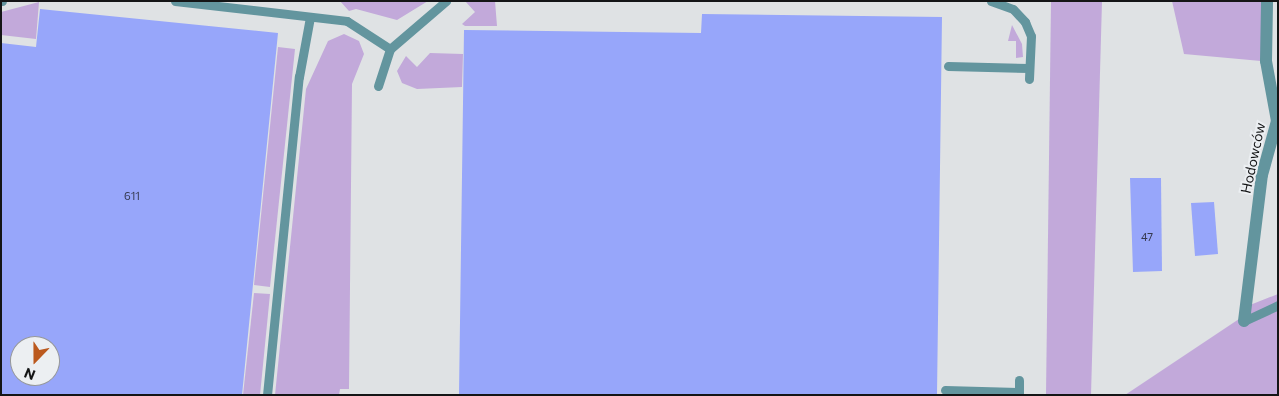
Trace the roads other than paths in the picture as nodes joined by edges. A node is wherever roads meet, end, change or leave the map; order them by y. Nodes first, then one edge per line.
1 (176, 1) edge
2 (446, 1) edge
3 (991, 1) edge
4 (1267, 1) edge
5 (310, 17) junction
6 (390, 49) junction
7 (948, 66) dead end
8 (1029, 68) junction
9 (1029, 79) dead end
10 (378, 86) dead end
11 (1278, 305) edge
12 (1244, 321) joint
13 (1019, 380) dead end
14 (945, 390) dead end
15 (1019, 393) edge
16 (267, 395) edge

1 - 5 lane
2 - 6 lane
3 - 8 lane
4 - 12 street, Hodowców
5 - 6 lane
5 - 16 lane
6 - 10 lane
7 - 8 lane
8 - 9 lane
11 - 12 lane
13 - 15 lane
14 - 15 lane

